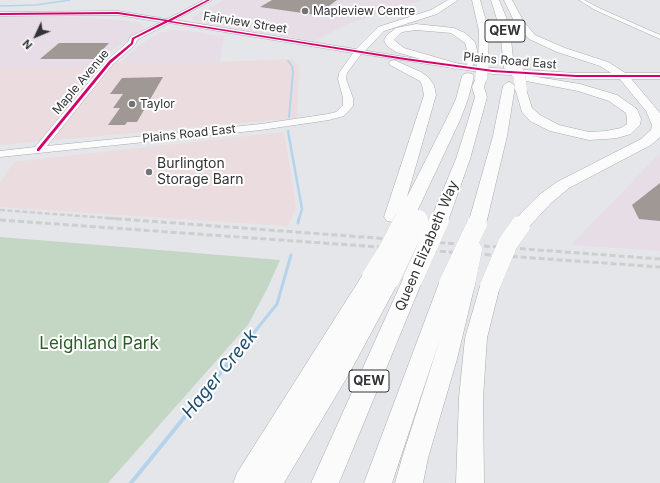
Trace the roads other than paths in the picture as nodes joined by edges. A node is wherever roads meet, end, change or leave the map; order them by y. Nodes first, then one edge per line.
1 (209, 0) edge
2 (216, 0) edge
3 (454, 0) edge
4 (476, 0) edge
5 (495, 0) edge
6 (508, 0) edge
7 (581, 0) edge
8 (189, 12) junction
9 (0, 14) edge
10 (144, 18) junction
11 (169, 23) junction
12 (222, 29) junction
13 (200, 30) junction
14 (147, 34) junction
15 (660, 37) edge
16 (357, 53) junction
17 (394, 63) junction
18 (455, 66) junction
19 (474, 76) junction
20 (660, 76) edge
21 (625, 79) junction
22 (660, 82) edge
23 (518, 84) junction
24 (38, 150) junction
25 (0, 154) edge
26 (406, 218) junction
27 (391, 278) junction
28 (457, 284) junction
29 (247, 483) edge
30 (268, 483) edge
31 (325, 483) edge
32 (378, 483) edge
33 (409, 483) edge
34 (470, 483) edge

1 - 8 main road, Maple Avenue
2 - 8 main road, Maple Avenue
3 - 16 highway
4 - 19 highway, Queen Elizabeth Way / QEW, bridge
5 - 23 highway, QEW, bridge
6 - 21 highway
7 - 15 street
8 - 10 main road
8 - 11 main road, Maple Avenue
8 - 12 main road
9 - 10 main road, Fairview Street
10 - 11 main road, Fairview Street
10 - 14 main road
11 - 12 main road, Fairview Street
11 - 13 main road, Fairview Street
11 - 14 main road, Maple Avenue
12 - 16 main road, Fairview Street
13 - 14 main road
13 - 16 main road, Fairview Street
14 - 24 main road, Maple Avenue
16 - 17 main road, Plains Road East
16 - 18 main road, Plains Road East
16 - 24 main road, Plains Road East
17 - 23 main road, Plains Road East
17 - 26 highway
18 - 19 highway
18 - 21 main road, Plains Road East
19 - 26 highway
19 - 27 highway, Queen Elizabeth Way / QEW, bridge
20 - 21 main road, Plains Road East
21 - 22 main road, Plains Road East
21 - 23 main road, Plains Road East
21 - 34 highway, bridge
23 - 23 highway
23 - 28 highway, bridge
24 - 25 main road, Plains Road East
26 - 27 highway, bridge
26 - 27 highway, bridge
27 - 29 highway
27 - 30 highway
27 - 31 highway, Queen Elizabeth Way / QEW
28 - 32 highway, QEW
28 - 33 highway

